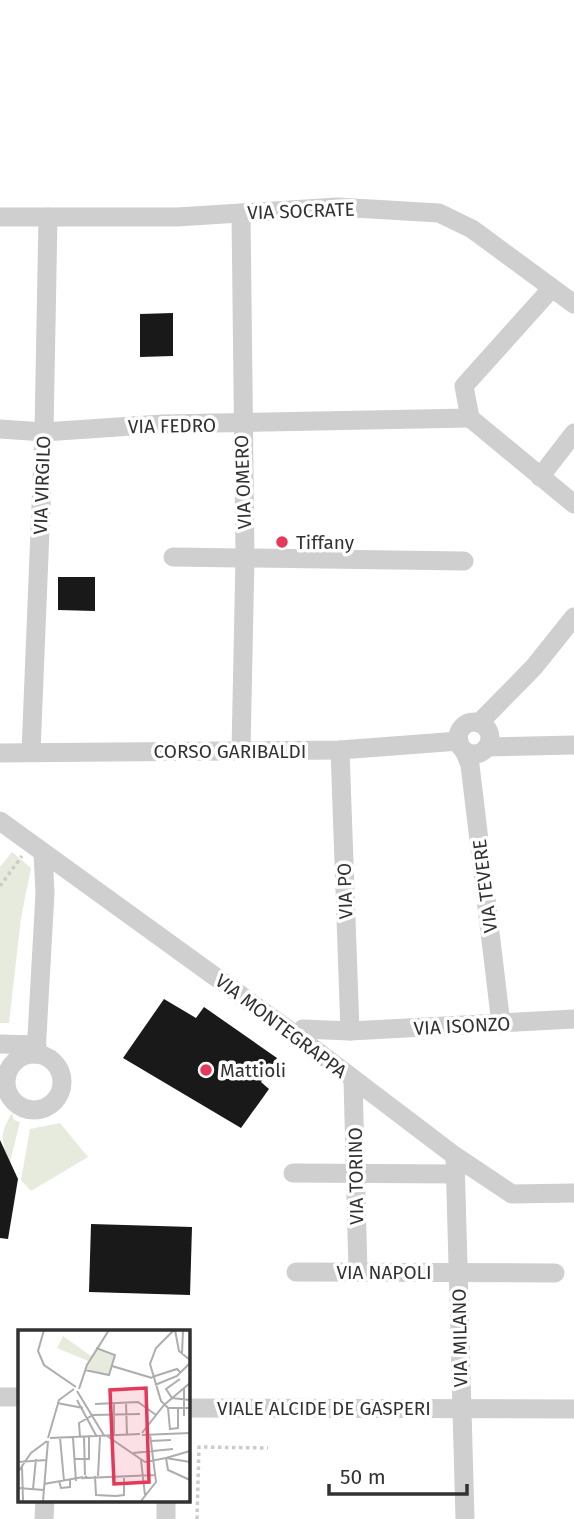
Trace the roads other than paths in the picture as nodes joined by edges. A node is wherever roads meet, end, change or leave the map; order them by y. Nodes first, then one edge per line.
1 (241, 214) junction
2 (0, 217) edge
3 (48, 217) junction
4 (552, 288) junction
5 (574, 304) edge
6 (470, 418) junction
7 (241, 425) junction
8 (0, 429) edge
9 (44, 432) junction
10 (574, 433) edge
11 (540, 477) junction
12 (574, 504) edge
13 (173, 557) dead end
14 (245, 558) junction
15 (464, 561) dead end
16 (574, 617) edge
17 (479, 723) junction
18 (461, 745) junction
19 (574, 746) edge
20 (487, 747) junction
21 (241, 750) junction
22 (340, 750) junction
23 (31, 752) junction
24 (0, 753) edge
25 (0, 821) edge
26 (37, 849) junction
27 (574, 1019) edge
28 (501, 1024) junction
29 (350, 1031) junction
30 (297, 1036) junction
31 (0, 1044) edge
32 (325, 1057) junction
33 (353, 1080) junction
34 (456, 1165) junction
35 (293, 1173) dead end
36 (357, 1173) junction
37 (574, 1192) edge
38 (296, 1272) dead end
39 (358, 1272) junction
40 (459, 1272) junction
41 (555, 1273) dead end
42 (0, 1397) edge
43 (18, 1397) edge
44 (189, 1408) edge
45 (462, 1409) junction
46 (574, 1409) edge
47 (466, 1519) edge

1 - 3 street, VIA SOCRATE
1 - 4 street, VIA SOCRATE
1 - 7 street, VIA OMERO
2 - 3 street, VIA SOCRATE
3 - 9 street, VIA VIRGILO
4 - 5 street, VIA SOCRATE
4 - 6 street
6 - 7 street, VIA FEDRO
6 - 11 street
7 - 9 street, VIA FEDRO
7 - 14 street, VIA OMERO
8 - 9 street, VIA FEDRO
9 - 23 street, VIA VIRGILO
10 - 11 street
11 - 12 street
13 - 14 street
14 - 15 street
14 - 21 street, VIA OMERO
16 - 17 street
17 - 18 street
17 - 20 street
18 - 20 street
18 - 22 street, CORSO GARIBALDI
18 - 28 street, VIA TEVERE
19 - 20 street
21 - 22 street, CORSO GARIBALDI
21 - 23 street, CORSO GARIBALDI
22 - 29 street, VIA PO
23 - 24 street, CORSO GARIBALDI
25 - 26 street, VIA MONTEGRAPPA
26 - 30 street, VIA MONTEGRAPPA
26 - 31 street
27 - 28 street, VIA ISONZO
28 - 29 street, VIA ISONZO
29 - 30 street, VIA ISONZO
29 - 32 street
30 - 32 street, VIA MONTEGRAPPA
32 - 33 street, VIA MONTEGRAPPA
33 - 34 street, VIA MONTEGRAPPA
33 - 36 street, VIA TORINO
34 - 36 street
34 - 37 street, VIA MONTEGRAPPA
34 - 40 street, VIA MILANO
35 - 36 street
36 - 39 street, VIA TORINO
38 - 39 street, VIA NAPOLI
39 - 40 street, VIA NAPOLI
40 - 41 street, VIA NAPOLI
40 - 45 street, VIA MILANO
42 - 43 street
44 - 45 street, VIALE ALCIDE DE GASPERI
45 - 46 street, VIALE ALCIDE DE GASPERI
45 - 47 street, VIA MILANO

